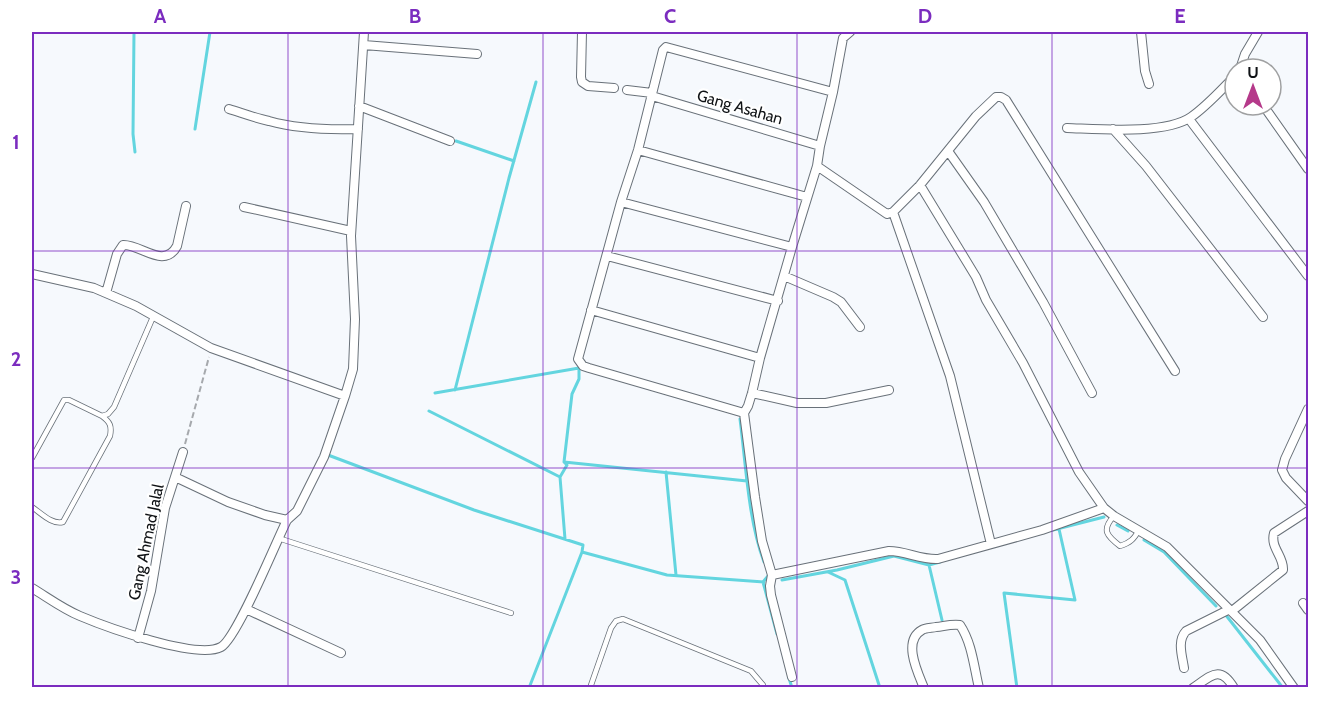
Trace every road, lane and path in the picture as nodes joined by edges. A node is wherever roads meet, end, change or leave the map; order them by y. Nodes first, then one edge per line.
1 (364, 32) edge
2 (582, 32) edge
3 (1140, 32) edge
4 (1258, 32) edge
5 (845, 34) edge
6 (363, 45) junction
7 (477, 54) dead end
8 (1244, 57) edge
9 (1149, 84) dead end
10 (1223, 87) edge
11 (614, 88) dead end
12 (627, 90) dead end
13 (833, 92) junction
14 (652, 95) junction
15 (359, 106) junction
16 (229, 109) dead end
17 (1271, 117) edge
18 (1189, 118) junction
19 (1066, 128) dead end
20 (358, 129) junction
21 (1113, 129) junction
22 (450, 141) dead end
23 (820, 146) junction
24 (638, 150) junction
25 (948, 151) junction
26 (817, 165) junction
27 (1308, 169) edge
28 (920, 185) junction
29 (807, 197) junction
30 (621, 202) junction
31 (186, 206) dead end
32 (244, 207) dead end
33 (893, 212) junction
34 (351, 231) junction
35 (792, 248) junction
36 (607, 256) junction
37 (32, 274) edge
38 (784, 276) junction
39 (1308, 276) edge
40 (106, 293) junction
41 (778, 301) junction
42 (591, 310) junction
43 (153, 317) junction
44 (1263, 317) dead end
45 (860, 327) dead end
46 (211, 348) junction
47 (760, 358) junction
48 (1175, 371) dead end
49 (889, 390) dead end
50 (752, 393) junction
51 (1092, 393) dead end
52 (345, 396) junction
53 (1308, 409) edge
54 (744, 412) junction
55 (102, 416) junction
56 (183, 452) joint
57 (32, 458) edge
58 (175, 477) junction
59 (1308, 501) edge
60 (32, 507) edge
61 (1104, 508) junction
62 (1308, 511) edge
63 (1114, 516) junction
64 (287, 520) junction
65 (1138, 530) junction
66 (278, 538) junction
67 (991, 544) junction
68 (772, 575) junction
69 (32, 588) edge
70 (246, 609) junction
71 (1230, 610) junction
72 (511, 613) dead end
73 (138, 638) junction
74 (341, 653) dead end
75 (1184, 668) dead end
76 (792, 677) dead end
77 (590, 687) edge
78 (763, 687) edge
79 (924, 687) edge
80 (979, 687) edge
81 (1193, 687) edge
82 (1234, 687) edge
83 (1294, 687) edge

1 - 6 street
2 - 11 street
3 - 9 street
4 - 8 street
5 - 13 street
6 - 7 street
6 - 15 street
10 - 18 street
12 - 14 street, Gang Asahan
13 - 14 street
13 - 23 street
14 - 23 street, Gang Asahan
14 - 24 street
15 - 20 street
15 - 22 street
16 - 20 street
17 - 27 street
18 - 21 street
18 - 39 street
19 - 21 street
20 - 34 street
21 - 44 street
23 - 26 street
24 - 29 street
24 - 30 street
25 - 28 street
25 - 48 street
25 - 51 street
26 - 29 street
26 - 33 street
28 - 33 street
28 - 61 street
29 - 35 street
30 - 35 street
30 - 36 street
31 - 40 street
32 - 34 street
33 - 67 street
34 - 52 street
35 - 38 street
36 - 41 street
36 - 42 street
37 - 40 street
38 - 41 street
38 - 45 street
40 - 43 street
41 - 47 street
42 - 47 street
42 - 54 street
43 - 46 street
43 - 55 lane
46 - 52 street
46 - 56 path
47 - 50 street
49 - 50 street
50 - 54 street
52 - 64 street
53 - 59 street
54 - 68 street
55 - 57 lane
55 - 60 lane
56 - 58 street, Gang Ahmad Jalal
58 - 64 street
58 - 73 street, Gang Ahmad Jalal
61 - 63 street
61 - 67 street
62 - 71 street
63 - 65 street
63 - 65 lane
64 - 66 street
65 - 71 street
66 - 70 street
66 - 72 lane
67 - 68 street
68 - 76 street
69 - 73 street
70 - 73 street
70 - 74 street
71 - 75 street
71 - 83 street
77 - 78 lane
79 - 80 street
81 - 82 street

